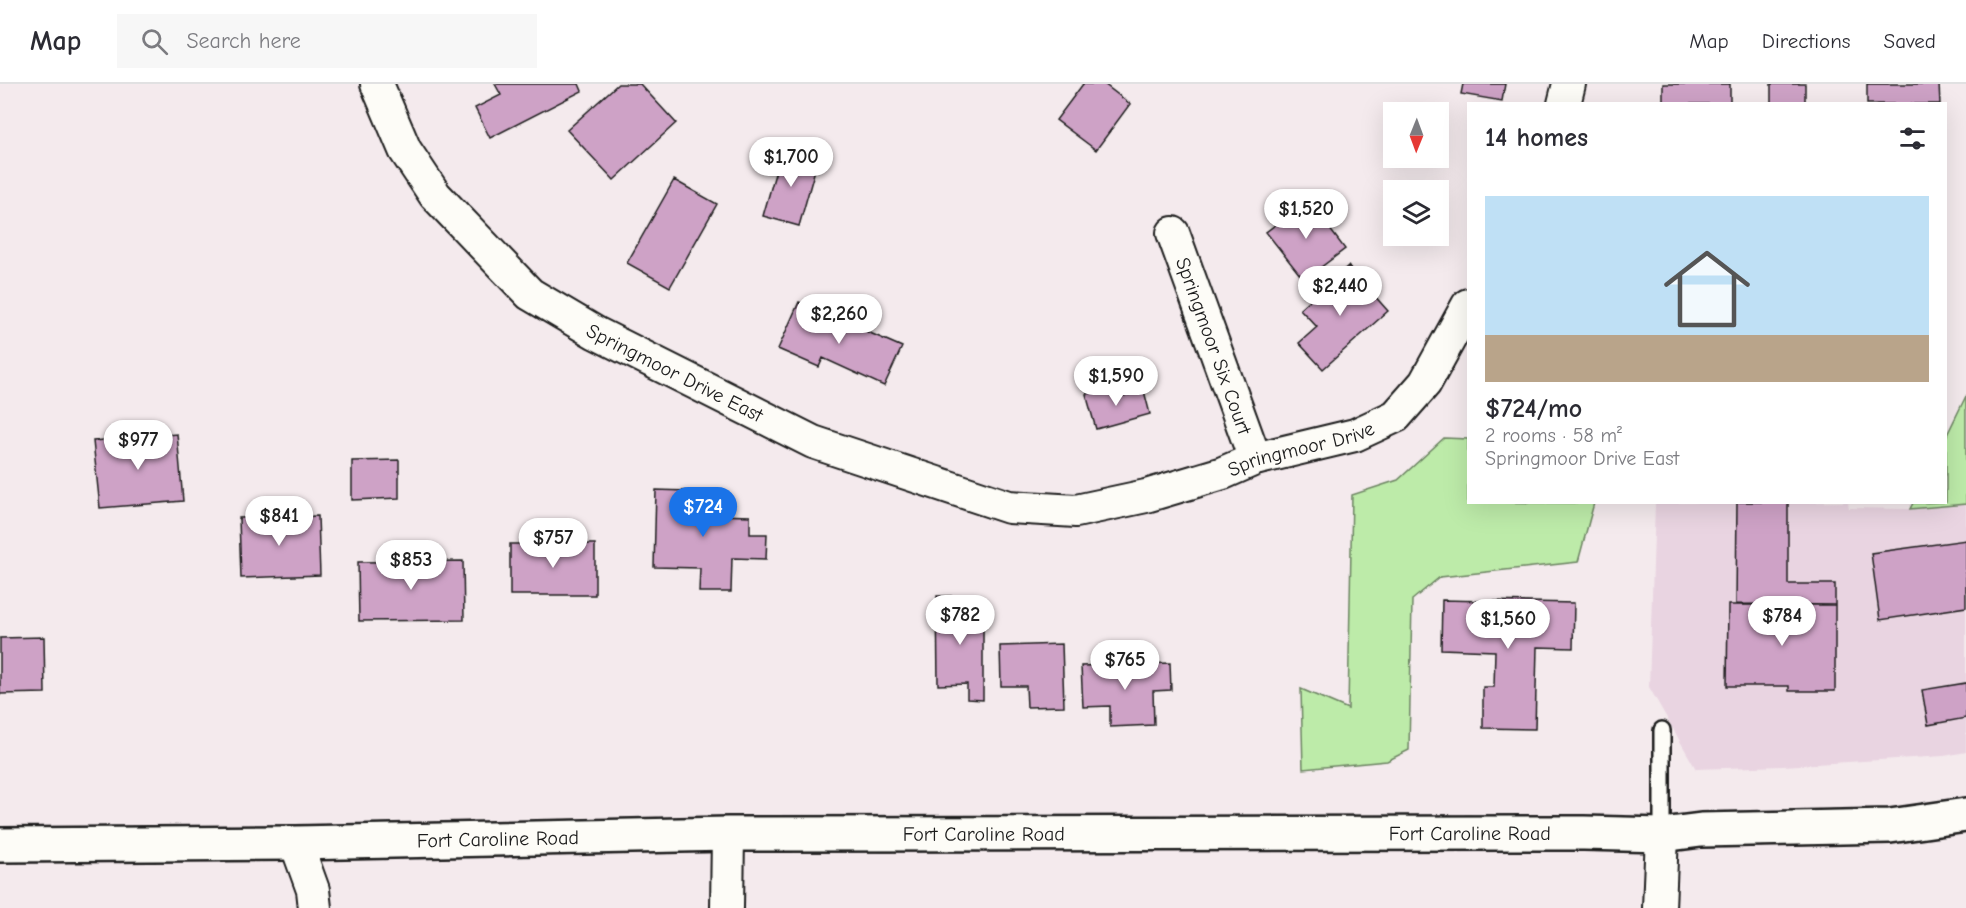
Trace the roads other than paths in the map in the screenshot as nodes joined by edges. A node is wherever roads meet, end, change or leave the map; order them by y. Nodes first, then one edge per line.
1 (377, 84) edge
2 (1569, 84) edge
3 (1564, 102) edge
4 (1173, 233) dead end
5 (1467, 307) edge
6 (1256, 459) junction
7 (1076, 511) joint
8 (1662, 730) dead end
9 (1966, 815) edge
10 (728, 834) junction
11 (1662, 835) junction
12 (296, 843) junction
13 (0, 845) edge
14 (315, 908) edge
15 (727, 908) edge
16 (1659, 908) edge

1 - 7 street, Springmoor Drive East
2 - 3 street
4 - 6 street, Springmoor Six Court
5 - 6 street, Springmoor Drive
6 - 7 street, Springmoor Drive
8 - 11 lane
9 - 11 street, Fort Caroline Road
10 - 11 street, Fort Caroline Road
10 - 12 street, Fort Caroline Road
10 - 15 street
11 - 16 street
12 - 13 street, Fort Caroline Road
12 - 14 street

